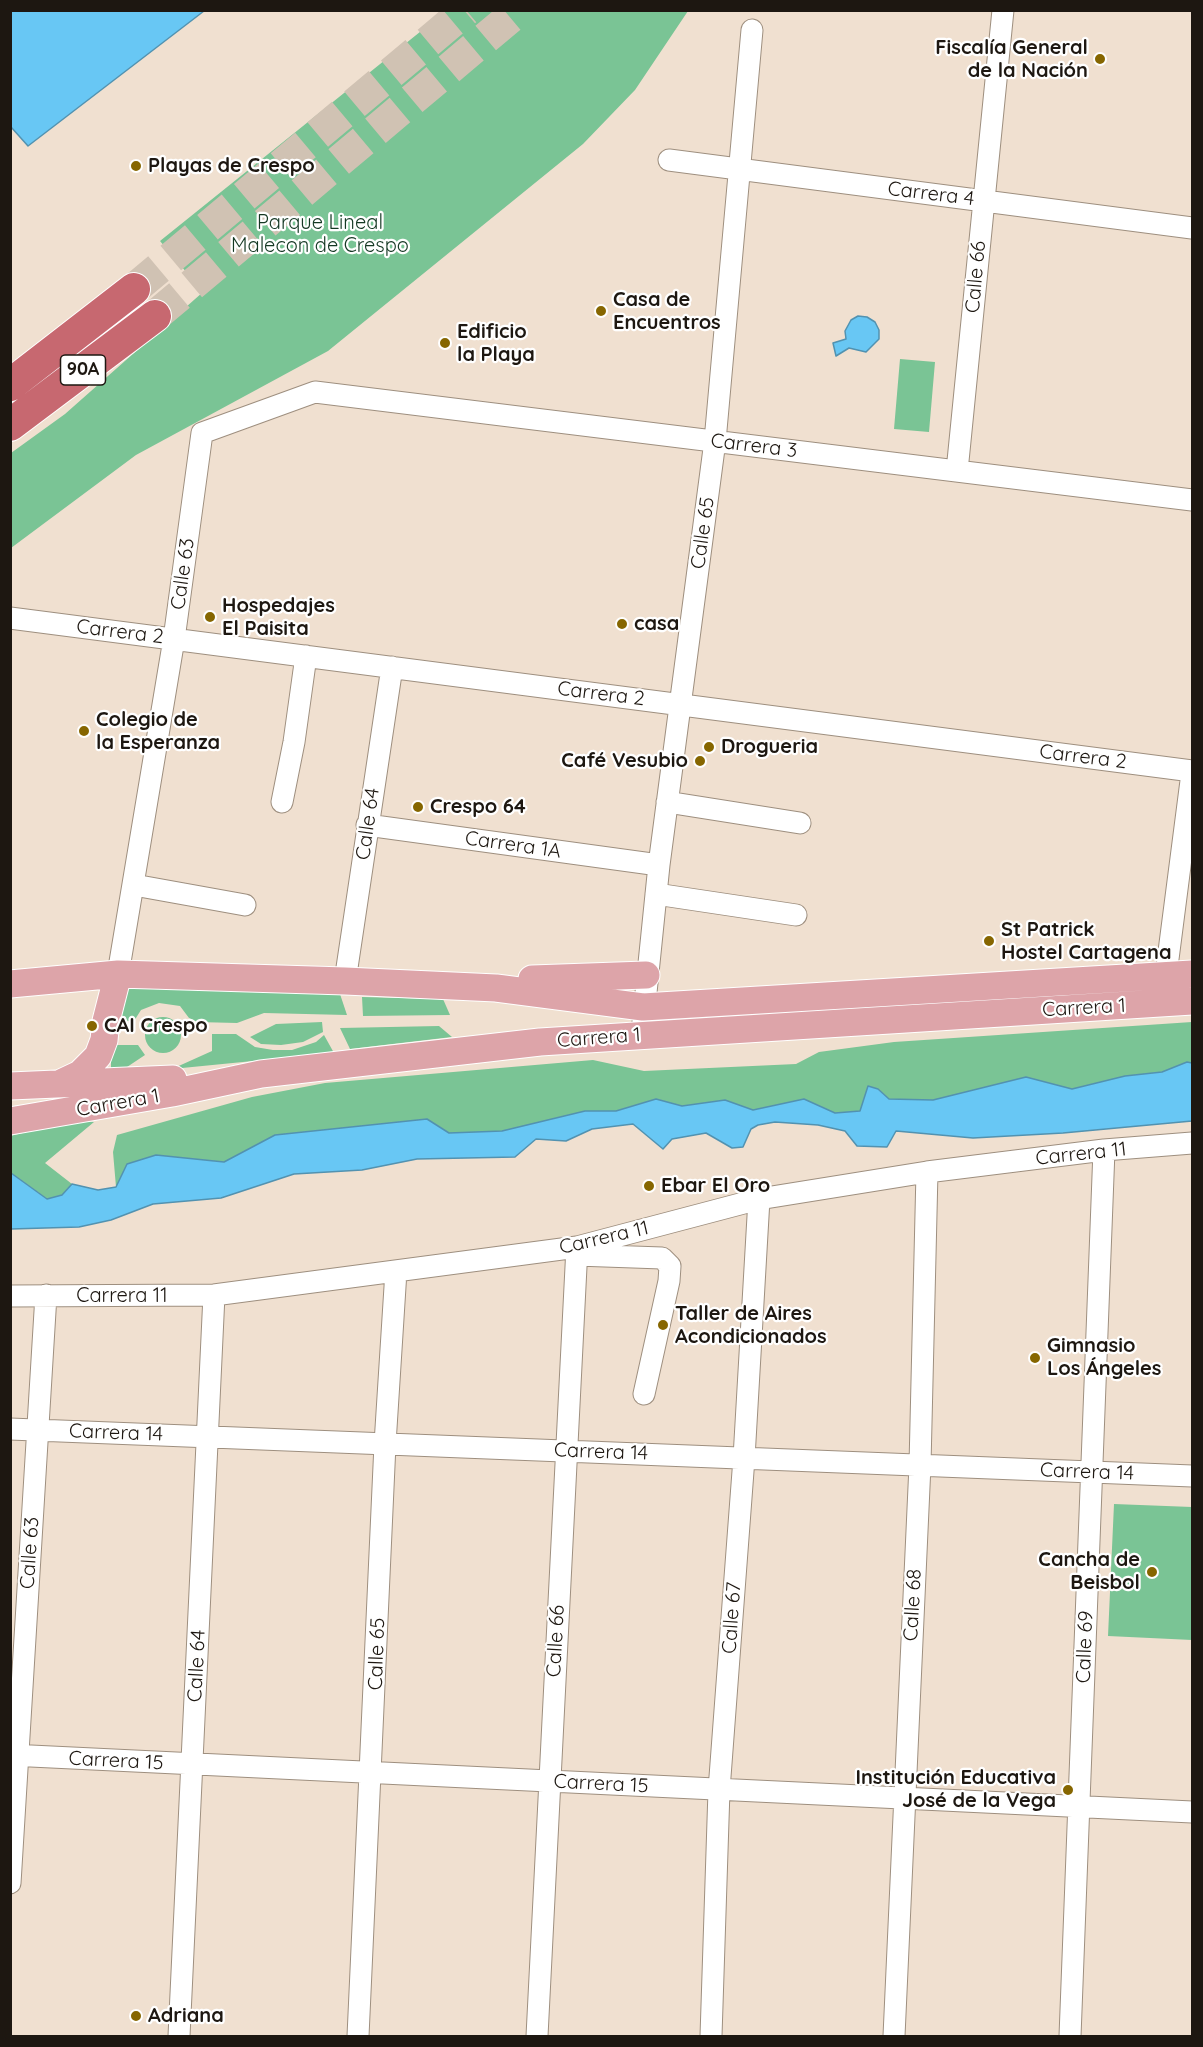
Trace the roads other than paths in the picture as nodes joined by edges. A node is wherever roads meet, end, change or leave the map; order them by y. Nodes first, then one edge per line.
1 (1003, 10) edge
2 (752, 30) dead end
3 (669, 160) dead end
4 (740, 170) junction
5 (982, 201) junction
6 (1192, 228) edge
7 (134, 289) tunnel mouth
8 (154, 316) tunnel mouth
9 (10, 385) edge
10 (315, 392) joint
11 (10, 425) edge
12 (715, 441) junction
13 (957, 471) junction
14 (1192, 500) edge
15 (10, 618) edge
16 (174, 639) junction
17 (306, 656) junction
18 (392, 667) junction
19 (680, 704) junction
20 (1192, 772) edge
21 (282, 802) dead end
22 (667, 802) junction
23 (800, 823) dead end
24 (367, 825) junction
25 (659, 865) junction
26 (134, 885) junction
27 (656, 894) junction
28 (245, 905) dead end
29 (796, 915) dead end
30 (118, 974) junction
31 (1192, 974) edge
32 (646, 975) junction
33 (1165, 976) junction
34 (64, 979) junction
35 (345, 981) junction
36 (10, 984) edge
37 (496, 988) junction
38 (1192, 1001) edge
39 (1163, 1003) junction
40 (643, 1007) junction
41 (106, 1021) junction
42 (642, 1034) junction
43 (261, 1074) junction
44 (56, 1083) junction
45 (10, 1086) edge
46 (10, 1121) edge
47 (1192, 1143) edge
48 (1104, 1150) junction
49 (927, 1172) junction
50 (759, 1199) junction
51 (576, 1251) junction
52 (396, 1271) junction
53 (46, 1295) junction
54 (214, 1295) junction
55 (10, 1296) edge
56 (644, 1394) dead end
57 (10, 1429) edge
58 (38, 1430) junction
59 (207, 1437) junction
60 (385, 1444) junction
61 (565, 1451) junction
62 (744, 1458) junction
63 (920, 1465) junction
64 (1093, 1472) junction
65 (1192, 1476) edge
66 (14, 1756) edge
67 (192, 1764) junction
68 (372, 1773) junction
69 (549, 1782) junction
70 (719, 1790) junction
71 (904, 1798) junction
72 (1078, 1807) junction
73 (1192, 1812) edge
74 (10, 1884) edge
75 (179, 2037) edge
76 (358, 2037) edge
77 (537, 2037) edge
78 (711, 2037) edge
79 (894, 2037) edge
80 (1070, 2037) edge

1 - 5 street, Calle 66
2 - 4 street, Calle 65
3 - 4 street, Carrera 4
4 - 5 street, Carrera 4
4 - 12 street, Calle 65
5 - 6 street, Carrera 4
5 - 13 street, Calle 66
7 - 9 highway, 90A
8 - 11 highway, 90A
10 - 12 street, Carrera 3
10 - 16 street, Calle 63
12 - 13 street, Carrera 3
12 - 19 street, Calle 65
13 - 14 street, Carrera 3
15 - 16 street, Carrera 2
16 - 17 street, Carrera 2
16 - 26 street, Calle 63
17 - 18 street, Carrera 2
17 - 21 street
18 - 19 street, Carrera 2
18 - 24 street, Calle 64
19 - 20 street, Carrera 2
19 - 22 street, Calle 65
20 - 33 street
22 - 23 street
22 - 25 street, Calle 65
24 - 25 street, Carrera 1A
24 - 35 street, Calle 64
25 - 27 street, Calle 65
26 - 28 street
26 - 30 street, Calle 63
27 - 29 street
27 - 32 street, Calle 65
30 - 34 main road, Carrera 1
30 - 35 main road, Carrera 1
30 - 41 main road
31 - 33 main road, Carrera 1
32 - 37 main road
32 - 40 street, Calle 65
33 - 39 street
33 - 40 main road, Carrera 1
34 - 36 main road, Carrera 1
34 - 41 main road
35 - 37 main road, Carrera 1
37 - 40 main road, Carrera 1
38 - 39 main road, Carrera 1
39 - 42 main road, Carrera 1
40 - 42 street, Calle 65
41 - 44 main road
42 - 43 main road, Carrera 1
43 - 44 main road
43 - 46 main road, Carrera 1
44 - 45 main road
47 - 48 street, Carrera 11
48 - 49 street, Carrera 11
48 - 64 street, Calle 69
49 - 50 street, Carrera 11
49 - 63 street, Calle 68
50 - 51 street, Carrera 11
50 - 62 street, Calle 67
51 - 52 street, Carrera 11
51 - 56 street
51 - 61 street, Calle 66
52 - 54 street, Carrera 11
52 - 60 street, Calle 65
53 - 54 street, Carrera 11
53 - 55 street, Carrera 11
53 - 58 street, Calle 63
54 - 59 street, Calle 64
57 - 58 street, Carrera 14
58 - 59 street, Carrera 14
58 - 66 street, Calle 63
59 - 60 street, Carrera 14
59 - 67 street, Calle 64
60 - 61 street, Carrera 14
60 - 68 street, Calle 65
61 - 62 street, Carrera 14
61 - 69 street, Calle 66
62 - 63 street, Carrera 14
62 - 70 street, Calle 67
63 - 64 street, Carrera 14
63 - 71 street, Calle 68
64 - 65 street, Carrera 14
64 - 72 street, Calle 69
66 - 67 street, Carrera 15
66 - 74 street, Calle 63
67 - 68 street, Carrera 15
67 - 75 street, Calle 64
68 - 69 street, Carrera 15
68 - 76 street, Calle 65
69 - 70 street, Carrera 15
69 - 77 street, Calle 66
70 - 71 street, Carrera 15
70 - 78 street, Calle 67
71 - 72 street, Carrera 15
71 - 79 street, Calle 68
72 - 73 street, Carrera 15
72 - 80 street, Calle 69

